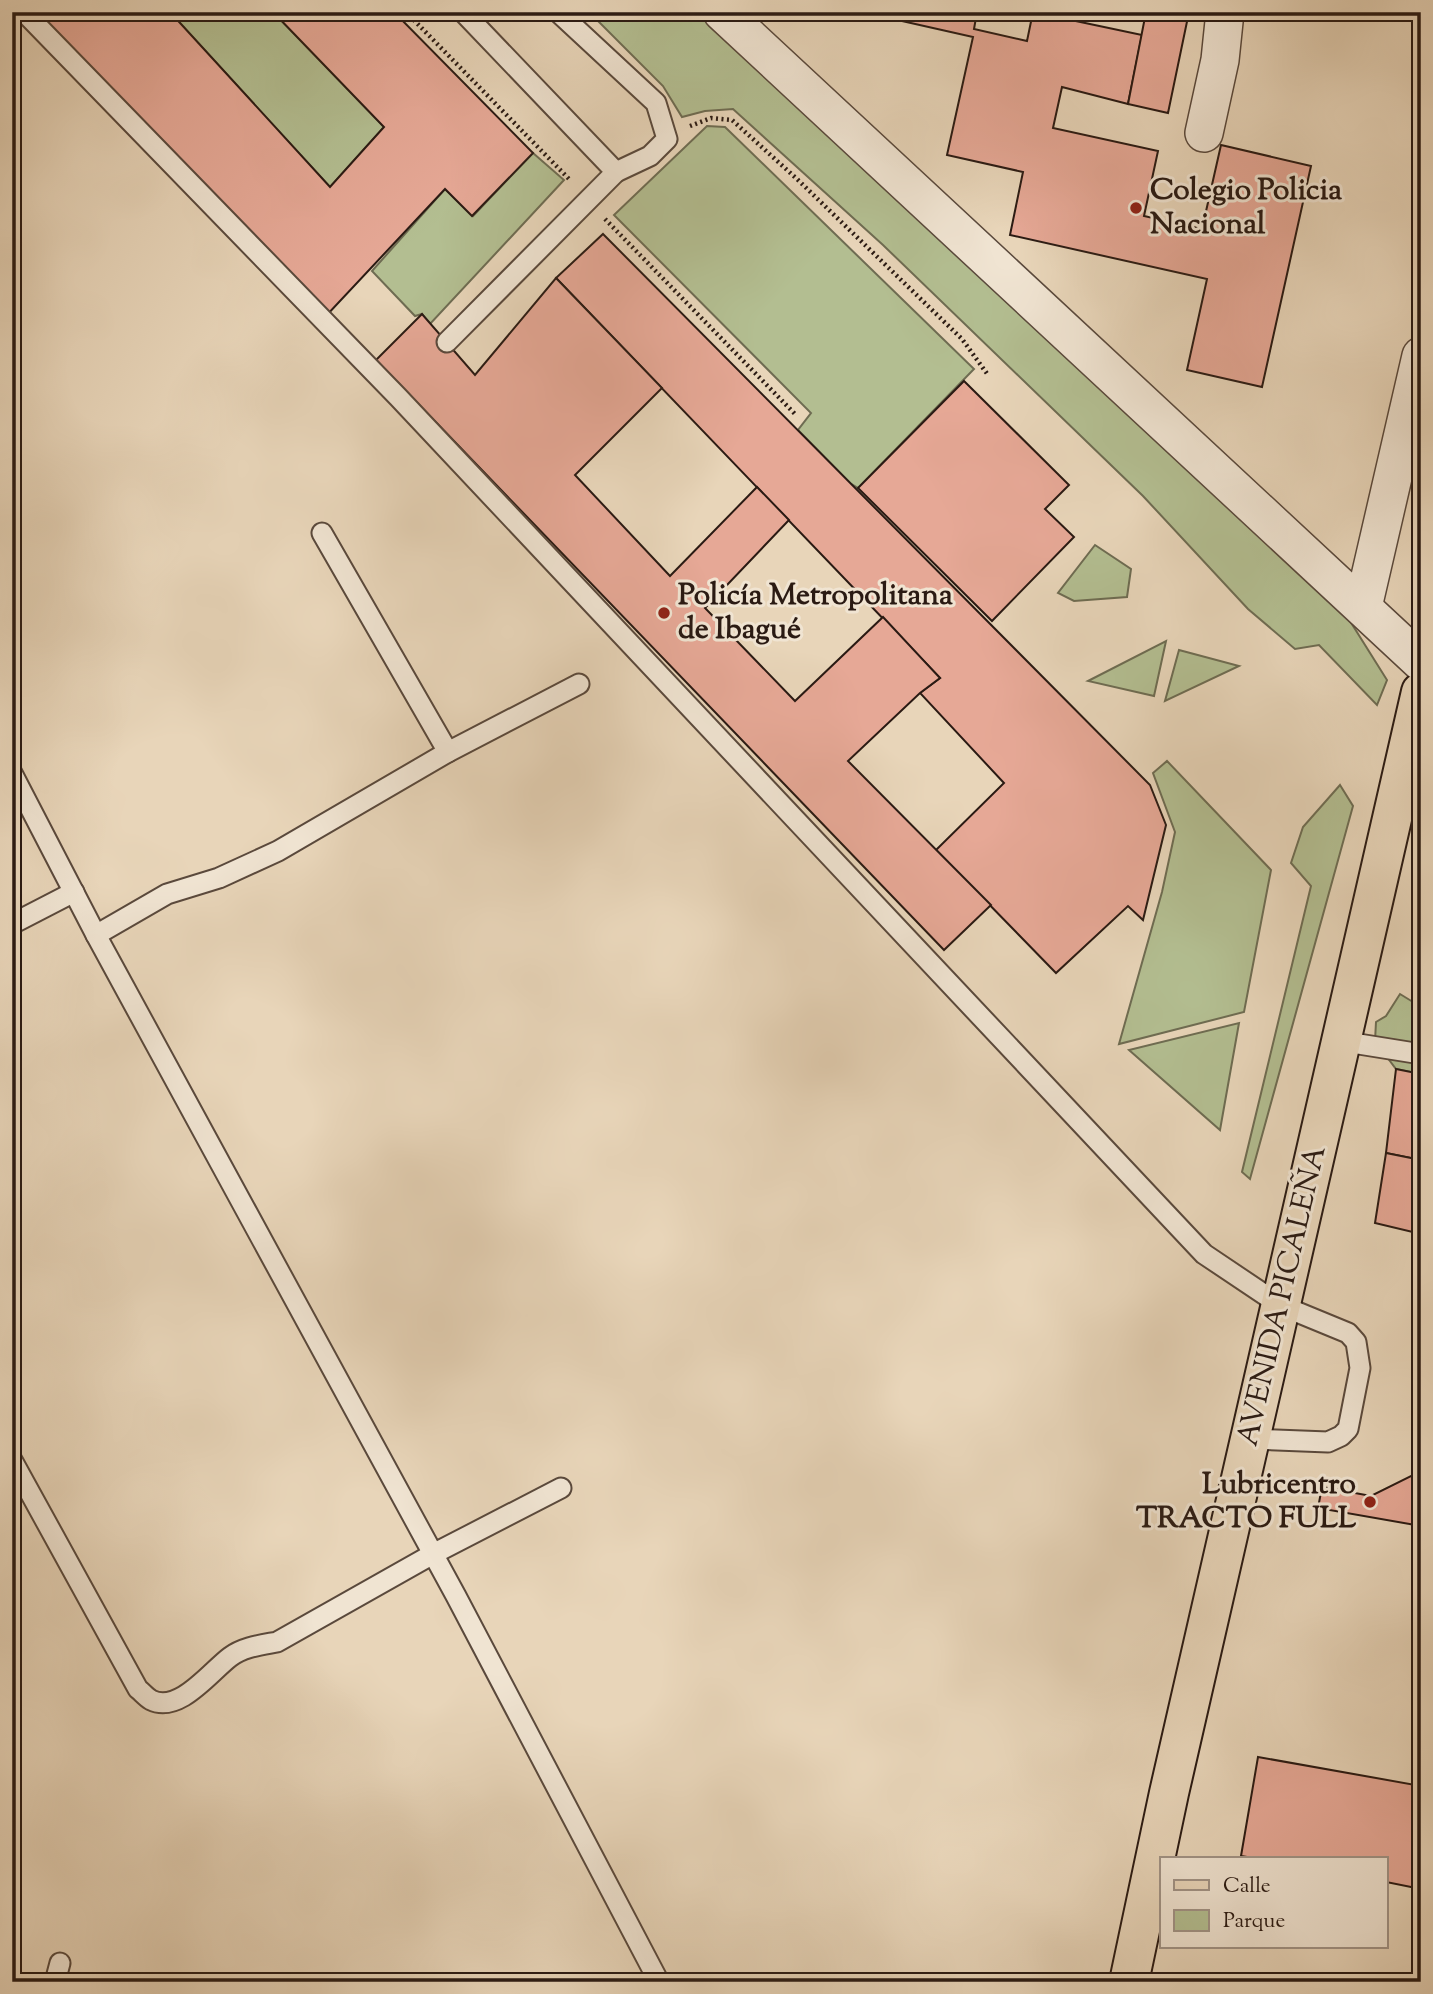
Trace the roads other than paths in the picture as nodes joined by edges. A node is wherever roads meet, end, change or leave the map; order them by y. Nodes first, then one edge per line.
1 (24, 12) edge
2 (463, 12) edge
3 (558, 12) edge
4 (722, 12) edge
5 (1225, 12) edge
6 (1204, 133) dead end
7 (616, 172) junction
8 (446, 342) dead end
9 (1421, 356) edge
10 (322, 533) dead end
11 (1363, 607) junction
12 (1421, 662) edge
13 (579, 684) dead end
14 (1421, 692) edge
15 (448, 752) junction
16 (12, 773) edge
17 (74, 892) junction
18 (12, 924) edge
19 (96, 935) junction
20 (1340, 1041) junction
21 (1421, 1054) edge
22 (1280, 1305) junction
23 (1251, 1439) junction
24 (12, 1460) edge
25 (561, 1488) dead end
26 (433, 1553) junction
27 (659, 1982) edge
28 (1129, 1982) edge

1 - 22 lane
2 - 7 lane
3 - 7 lane
4 - 11 street
5 - 6 street
7 - 8 lane
9 - 11 street
10 - 15 lane
11 - 12 street
13 - 15 lane
14 - 20 main road, AVENIDA PICALEÑA
15 - 19 lane
16 - 17 lane
17 - 18 lane
17 - 19 lane
19 - 26 lane
20 - 21 lane
20 - 22 main road, AVENIDA PICALEÑA
22 - 23 main road, AVENIDA PICALEÑA
22 - 23 lane
23 - 28 main road, AVENIDA PICALEÑA
24 - 26 lane
25 - 26 lane
26 - 27 lane

